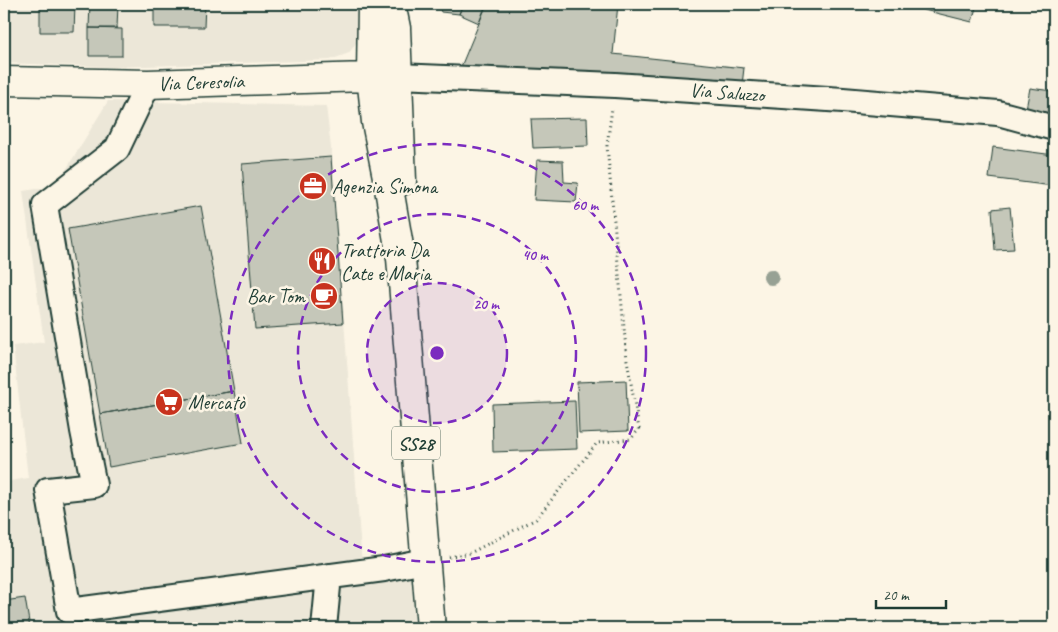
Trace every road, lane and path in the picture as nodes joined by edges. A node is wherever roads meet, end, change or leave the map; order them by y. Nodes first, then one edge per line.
1 (372, 4) edge
2 (391, 4) edge
3 (371, 76) junction
4 (398, 76) junction
5 (4, 81) edge
6 (148, 84) junction
7 (615, 85) junction
8 (1054, 128) edge
9 (401, 258) junction
10 (426, 561) junction
11 (329, 576) junction
12 (87, 619) edge
13 (324, 628) edge
14 (431, 628) edge

1 - 3 main road, SS28
2 - 4 main road, SS28
3 - 4 main road, Via Ceresolia
3 - 6 main road, Via Ceresolia
3 - 9 main road, SS28
4 - 7 street, Via Saluzzo
4 - 9 main road, SS28
5 - 6 main road, Via Ceresolia
6 - 12 street
7 - 8 street, Via Saluzzo
7 - 10 path
9 - 10 main road, SS28
10 - 11 street
10 - 14 main road, SS28
11 - 12 street
11 - 13 street

